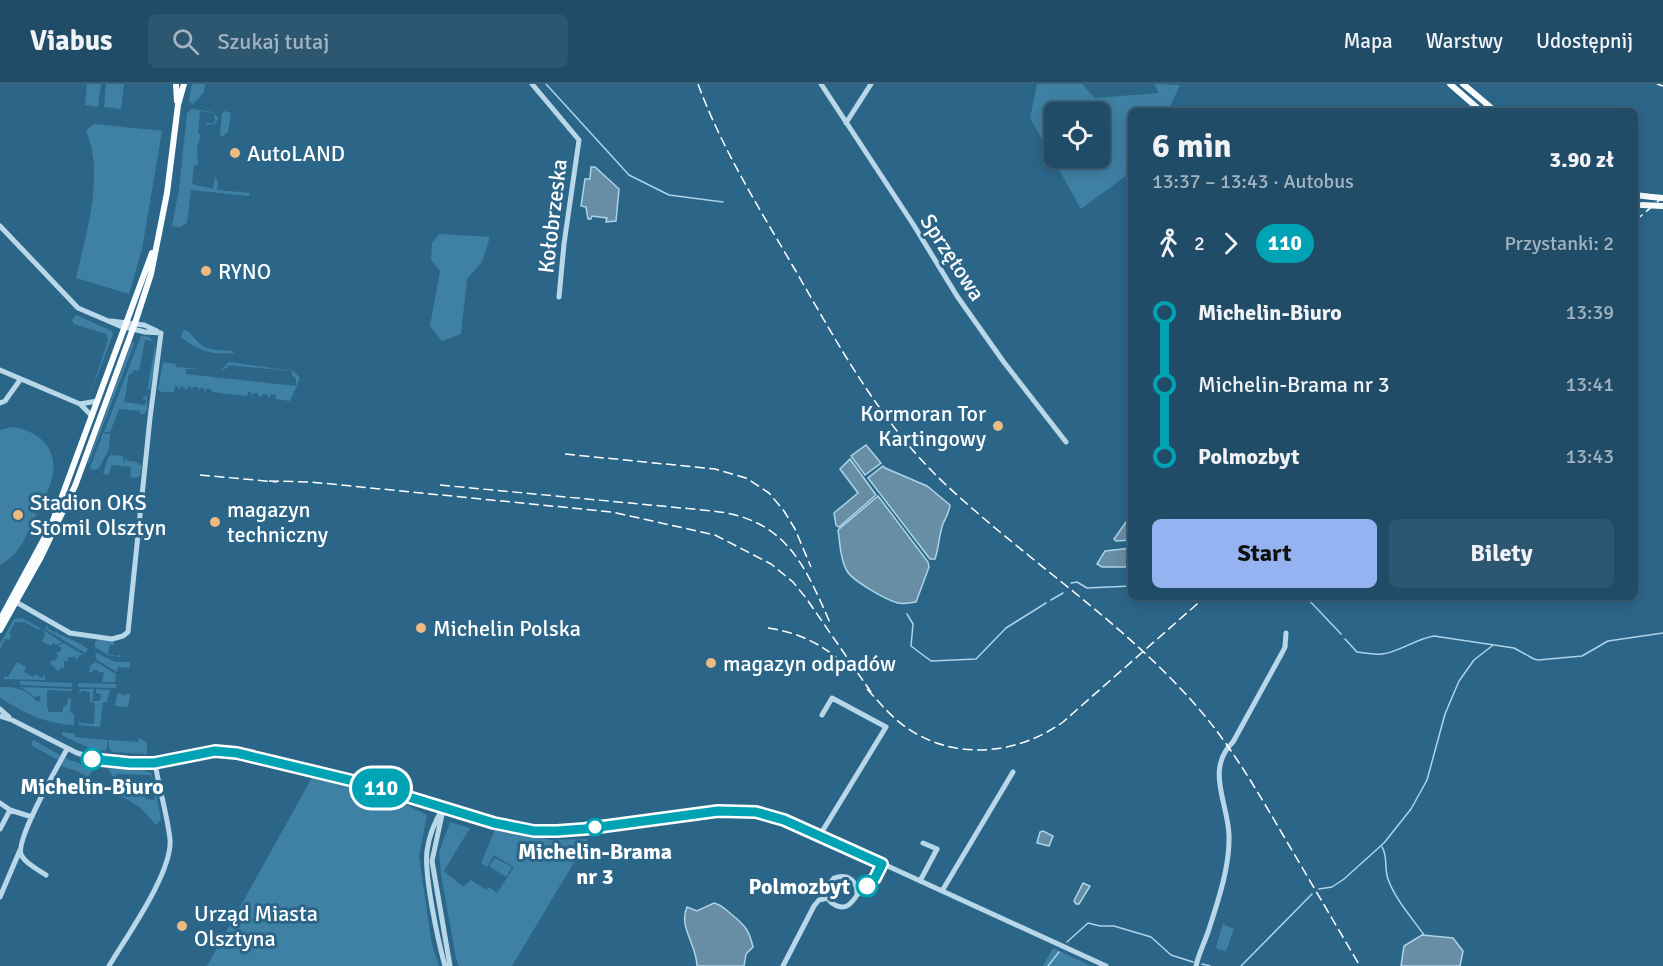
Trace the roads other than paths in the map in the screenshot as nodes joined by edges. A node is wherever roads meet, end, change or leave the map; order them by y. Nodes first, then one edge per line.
1 (176, 84) edge
2 (184, 84) edge
3 (532, 84) edge
4 (821, 84) edge
5 (871, 84) edge
6 (1450, 84) edge
7 (1463, 84) edge
8 (178, 105) junction
9 (1478, 108) edge
10 (1491, 108) edge
11 (846, 123) junction
12 (1638, 195) edge
13 (1663, 198) edge
14 (1639, 204) edge
15 (1663, 206) edge
16 (0, 226) edge
17 (156, 242) junction
18 (559, 297) dead end
19 (126, 325) junction
20 (134, 326) junction
21 (162, 340) junction
22 (170, 342) dead end
23 (0, 370) edge
24 (20, 380) junction
25 (98, 401) junction
26 (0, 403) edge
27 (80, 404) junction
28 (92, 416) junction
29 (1066, 442) dead end
30 (16, 602) junction
31 (0, 620) edge
32 (0, 630) edge
33 (1286, 633) dead end
34 (0, 709) edge
35 (822, 715) dead end
36 (0, 716) edge
37 (12, 720) junction
38 (67, 748) junction
39 (154, 763) junction
40 (1013, 772) dead end
41 (0, 803) edge
42 (443, 808) junction
43 (10, 810) junction
44 (32, 817) junction
45 (0, 829) edge
46 (820, 835) junction
47 (923, 843) dead end
48 (21, 848) junction
49 (882, 864) junction
50 (46, 875) dead end
51 (920, 881) junction
52 (856, 885) junction
53 (866, 886) junction
54 (942, 891) junction
55 (856, 895) junction
56 (0, 897) edge
57 (828, 898) junction
58 (109, 966) edge
59 (445, 966) edge
60 (450, 966) edge
61 (783, 966) edge
62 (1106, 966) edge
63 (1196, 966) edge

1 - 8 main road
2 - 8 main road
3 - 18 street, Kołobrzeska
4 - 11 street, Sprzętowa
5 - 11 street
6 - 9 main road
7 - 10 main road
8 - 17 main road
11 - 29 street, Sprzętowa
12 - 13 main road, bridge
14 - 15 main road, bridge
16 - 19 street
17 - 19 main road
17 - 20 main road
19 - 20 street
19 - 25 main road
20 - 21 street
20 - 30 main road
21 - 22 street
21 - 30 street
23 - 24 street
24 - 26 street
24 - 27 street
25 - 27 street
25 - 28 main road
27 - 28 street
28 - 31 main road
30 - 32 main road
33 - 63 street
34 - 37 street
35 - 46 street
36 - 37 street
37 - 38 street
38 - 39 street
38 - 44 street
39 - 42 street
39 - 58 street
40 - 54 street
41 - 43 street
42 - 46 street
42 - 59 street
42 - 60 street
43 - 44 street
43 - 45 street
44 - 48 street
46 - 49 street
47 - 51 street
48 - 50 street
48 - 56 street
49 - 51 street
49 - 53 street
51 - 54 street
52 - 53 street
52 - 55 street
52 - 57 street
53 - 55 street
54 - 62 street
55 - 57 street
57 - 61 street

